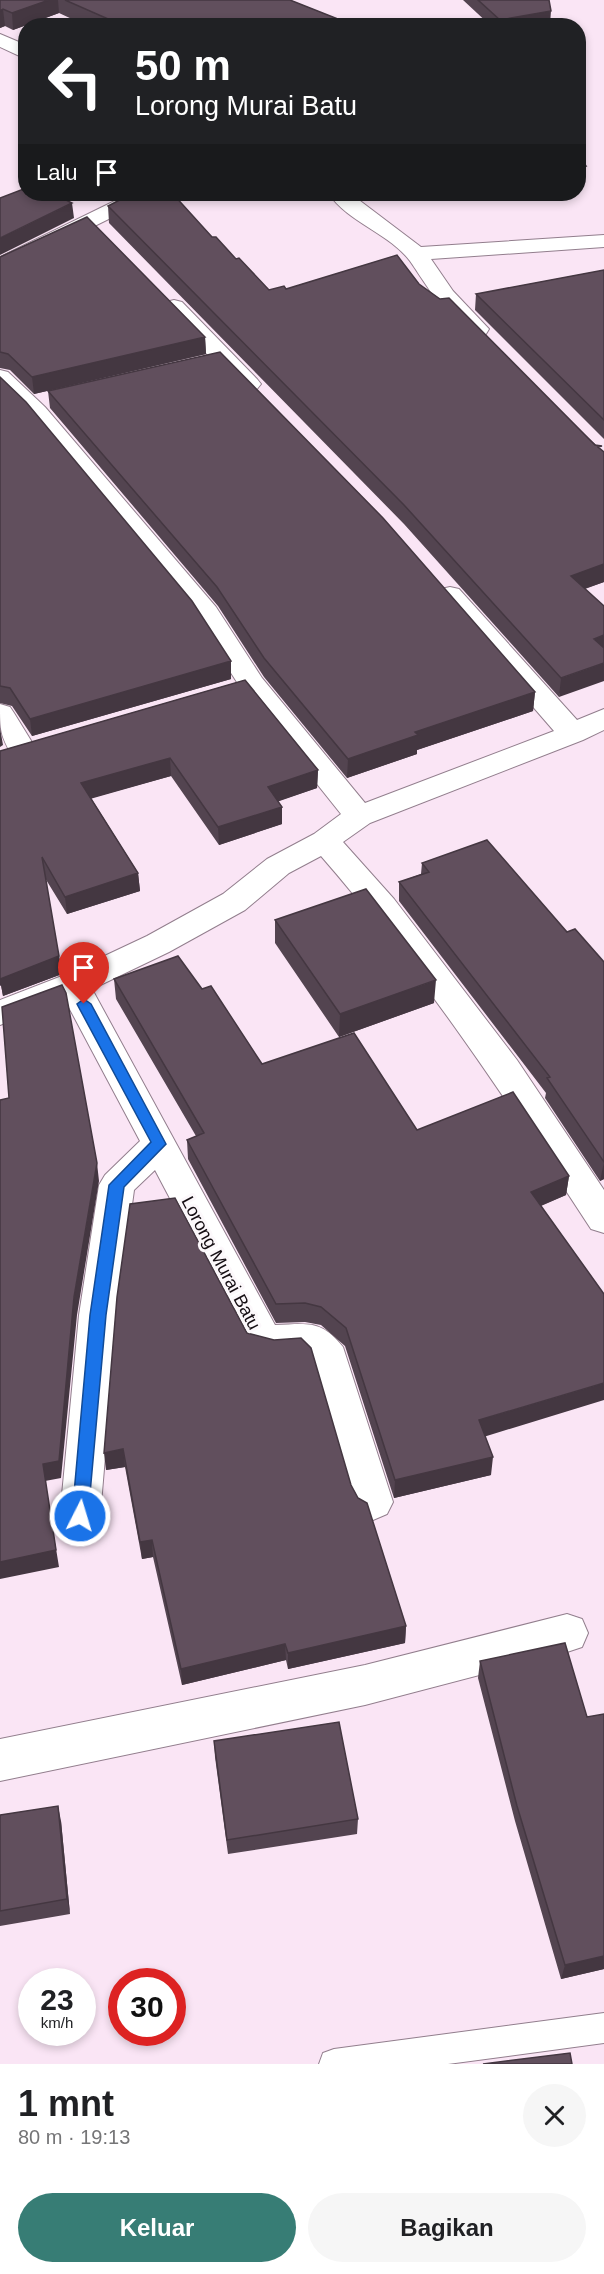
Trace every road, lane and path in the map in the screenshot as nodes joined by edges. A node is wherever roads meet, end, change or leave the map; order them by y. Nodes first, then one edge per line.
1 (0, 40) edge
2 (18, 49) edge
3 (135, 201) edge
4 (348, 201) edge
5 (604, 241) edge
6 (416, 254) junction
7 (0, 266) edge
8 (158, 290) edge
9 (495, 346) edge
10 (0, 377) edge
11 (264, 400) edge
12 (431, 574) edge
13 (0, 713) edge
14 (595, 726) edge
15 (24, 752) edge
16 (359, 816) junction
17 (325, 841) junction
18 (73, 984) junction
19 (0, 1012) edge
20 (159, 1144) junction
21 (604, 1219) edge
22 (373, 1502) dead end
23 (80, 1516) dead end
24 (567, 1633) dead end
25 (0, 1760) edge
26 (604, 2028) edge
27 (334, 2064) edge

1 - 2 street
3 - 7 street
4 - 6 street
5 - 6 street
6 - 9 street
8 - 11 street
10 - 16 street
12 - 14 street
13 - 15 street
14 - 16 street
16 - 17 street
17 - 18 street
17 - 21 street
18 - 19 street
18 - 20 street, Lorong Murai Batu
20 - 22 street, Lorong Murai Batu
20 - 23 street
24 - 25 street
26 - 27 lane

